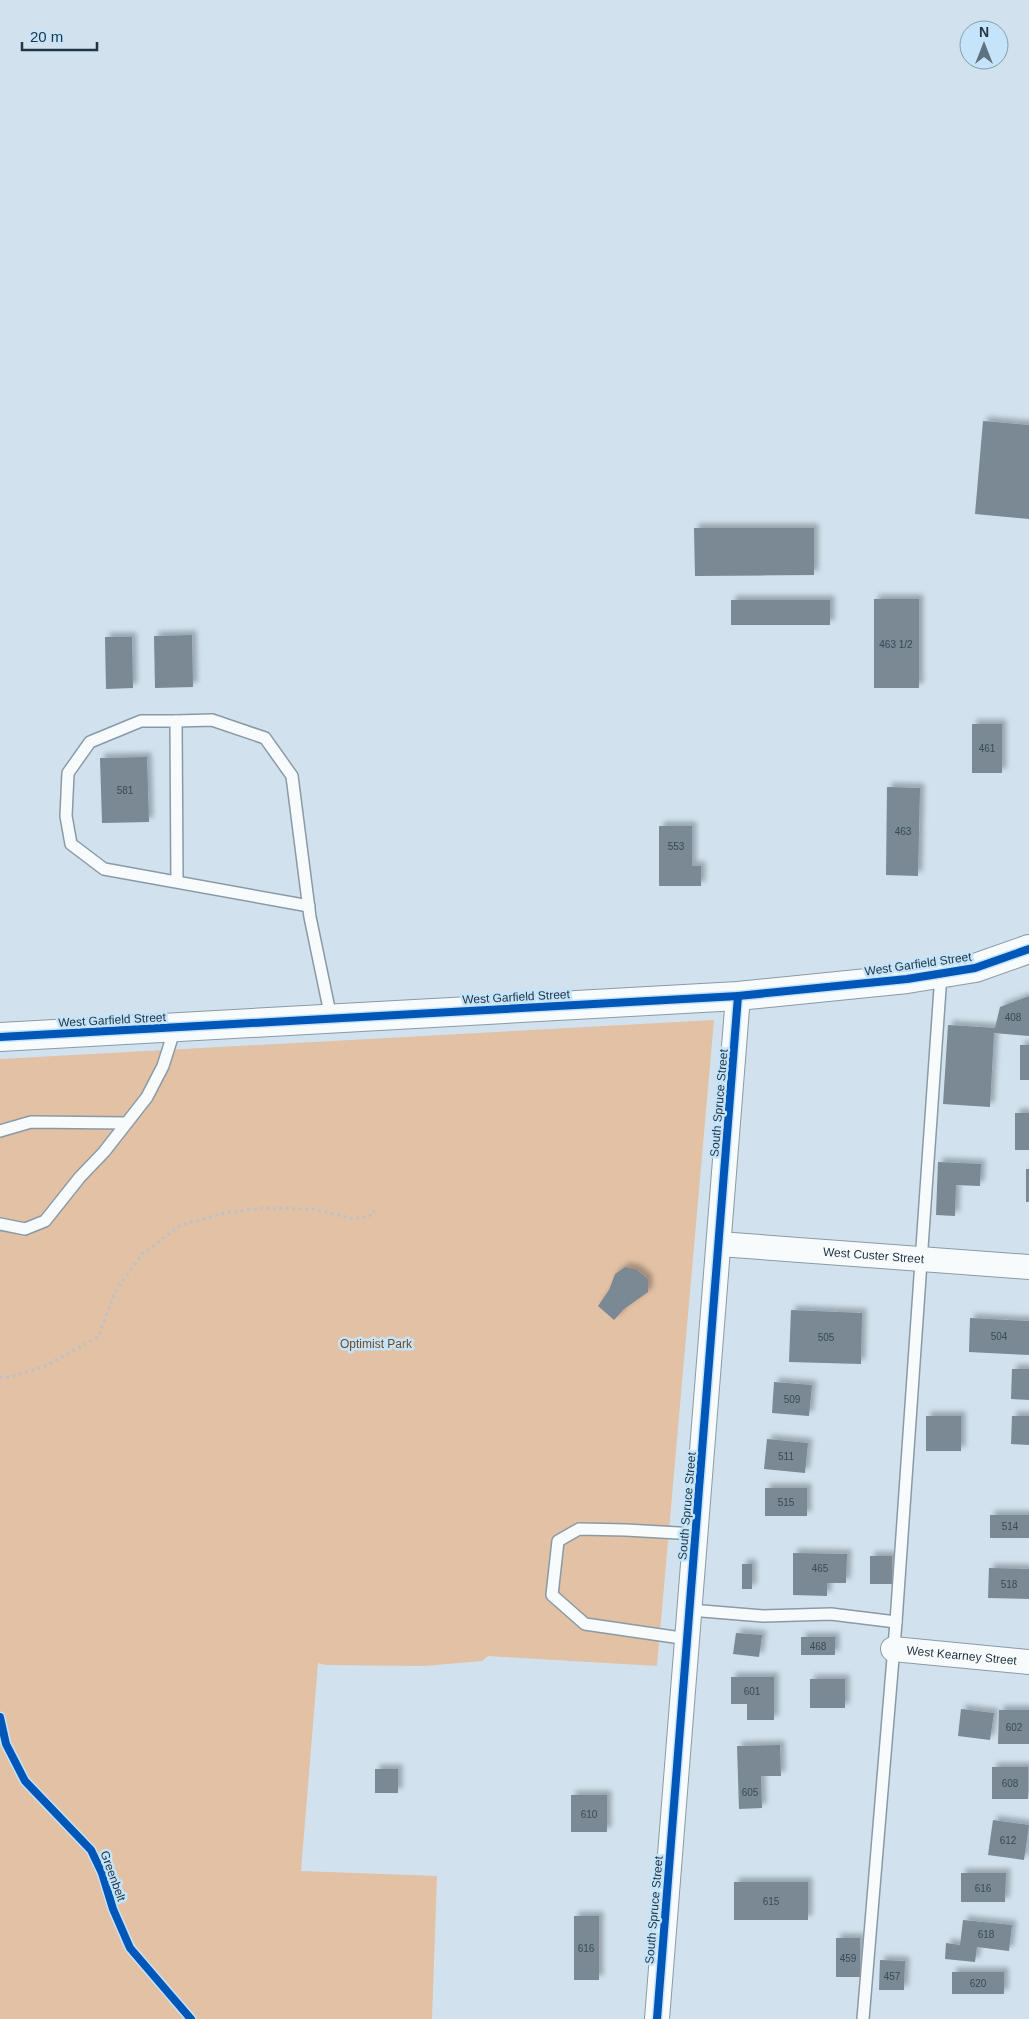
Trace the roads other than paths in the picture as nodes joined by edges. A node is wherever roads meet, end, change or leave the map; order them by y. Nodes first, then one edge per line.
1 (176, 721) junction
2 (177, 881) junction
3 (309, 906) junction
4 (1029, 949) edge
5 (941, 974) junction
6 (738, 996) junction
7 (331, 1018) junction
8 (175, 1028) junction
9 (0, 1037) edge
10 (125, 1123) junction
11 (0, 1131) edge
12 (0, 1224) edge
13 (719, 1244) junction
14 (921, 1259) junction
15 (1029, 1267) edge
16 (696, 1534) junction
17 (690, 1610) junction
18 (896, 1622) junction
19 (688, 1639) junction
20 (893, 1648) junction
21 (1029, 1662) edge
22 (657, 2019) edge
23 (863, 2019) edge

1 - 2 lane
1 - 2 lane
1 - 3 lane
2 - 3 lane
3 - 7 lane
4 - 5 street, West Garfield Street
5 - 6 street, West Garfield Street
5 - 14 lane
6 - 7 street, West Garfield Street
6 - 13 street, South Spruce Street
7 - 8 street, West Garfield Street
8 - 9 street, West Garfield Street
8 - 10 lane
10 - 11 lane
10 - 12 lane
13 - 14 street, West Custer Street
13 - 16 street, South Spruce Street
14 - 15 street, West Custer Street
14 - 18 lane
16 - 17 street, South Spruce Street
16 - 19 lane
17 - 18 lane
17 - 19 street, South Spruce Street
18 - 20 lane
19 - 22 street, South Spruce Street
20 - 21 street, West Kearney Street
20 - 23 lane

